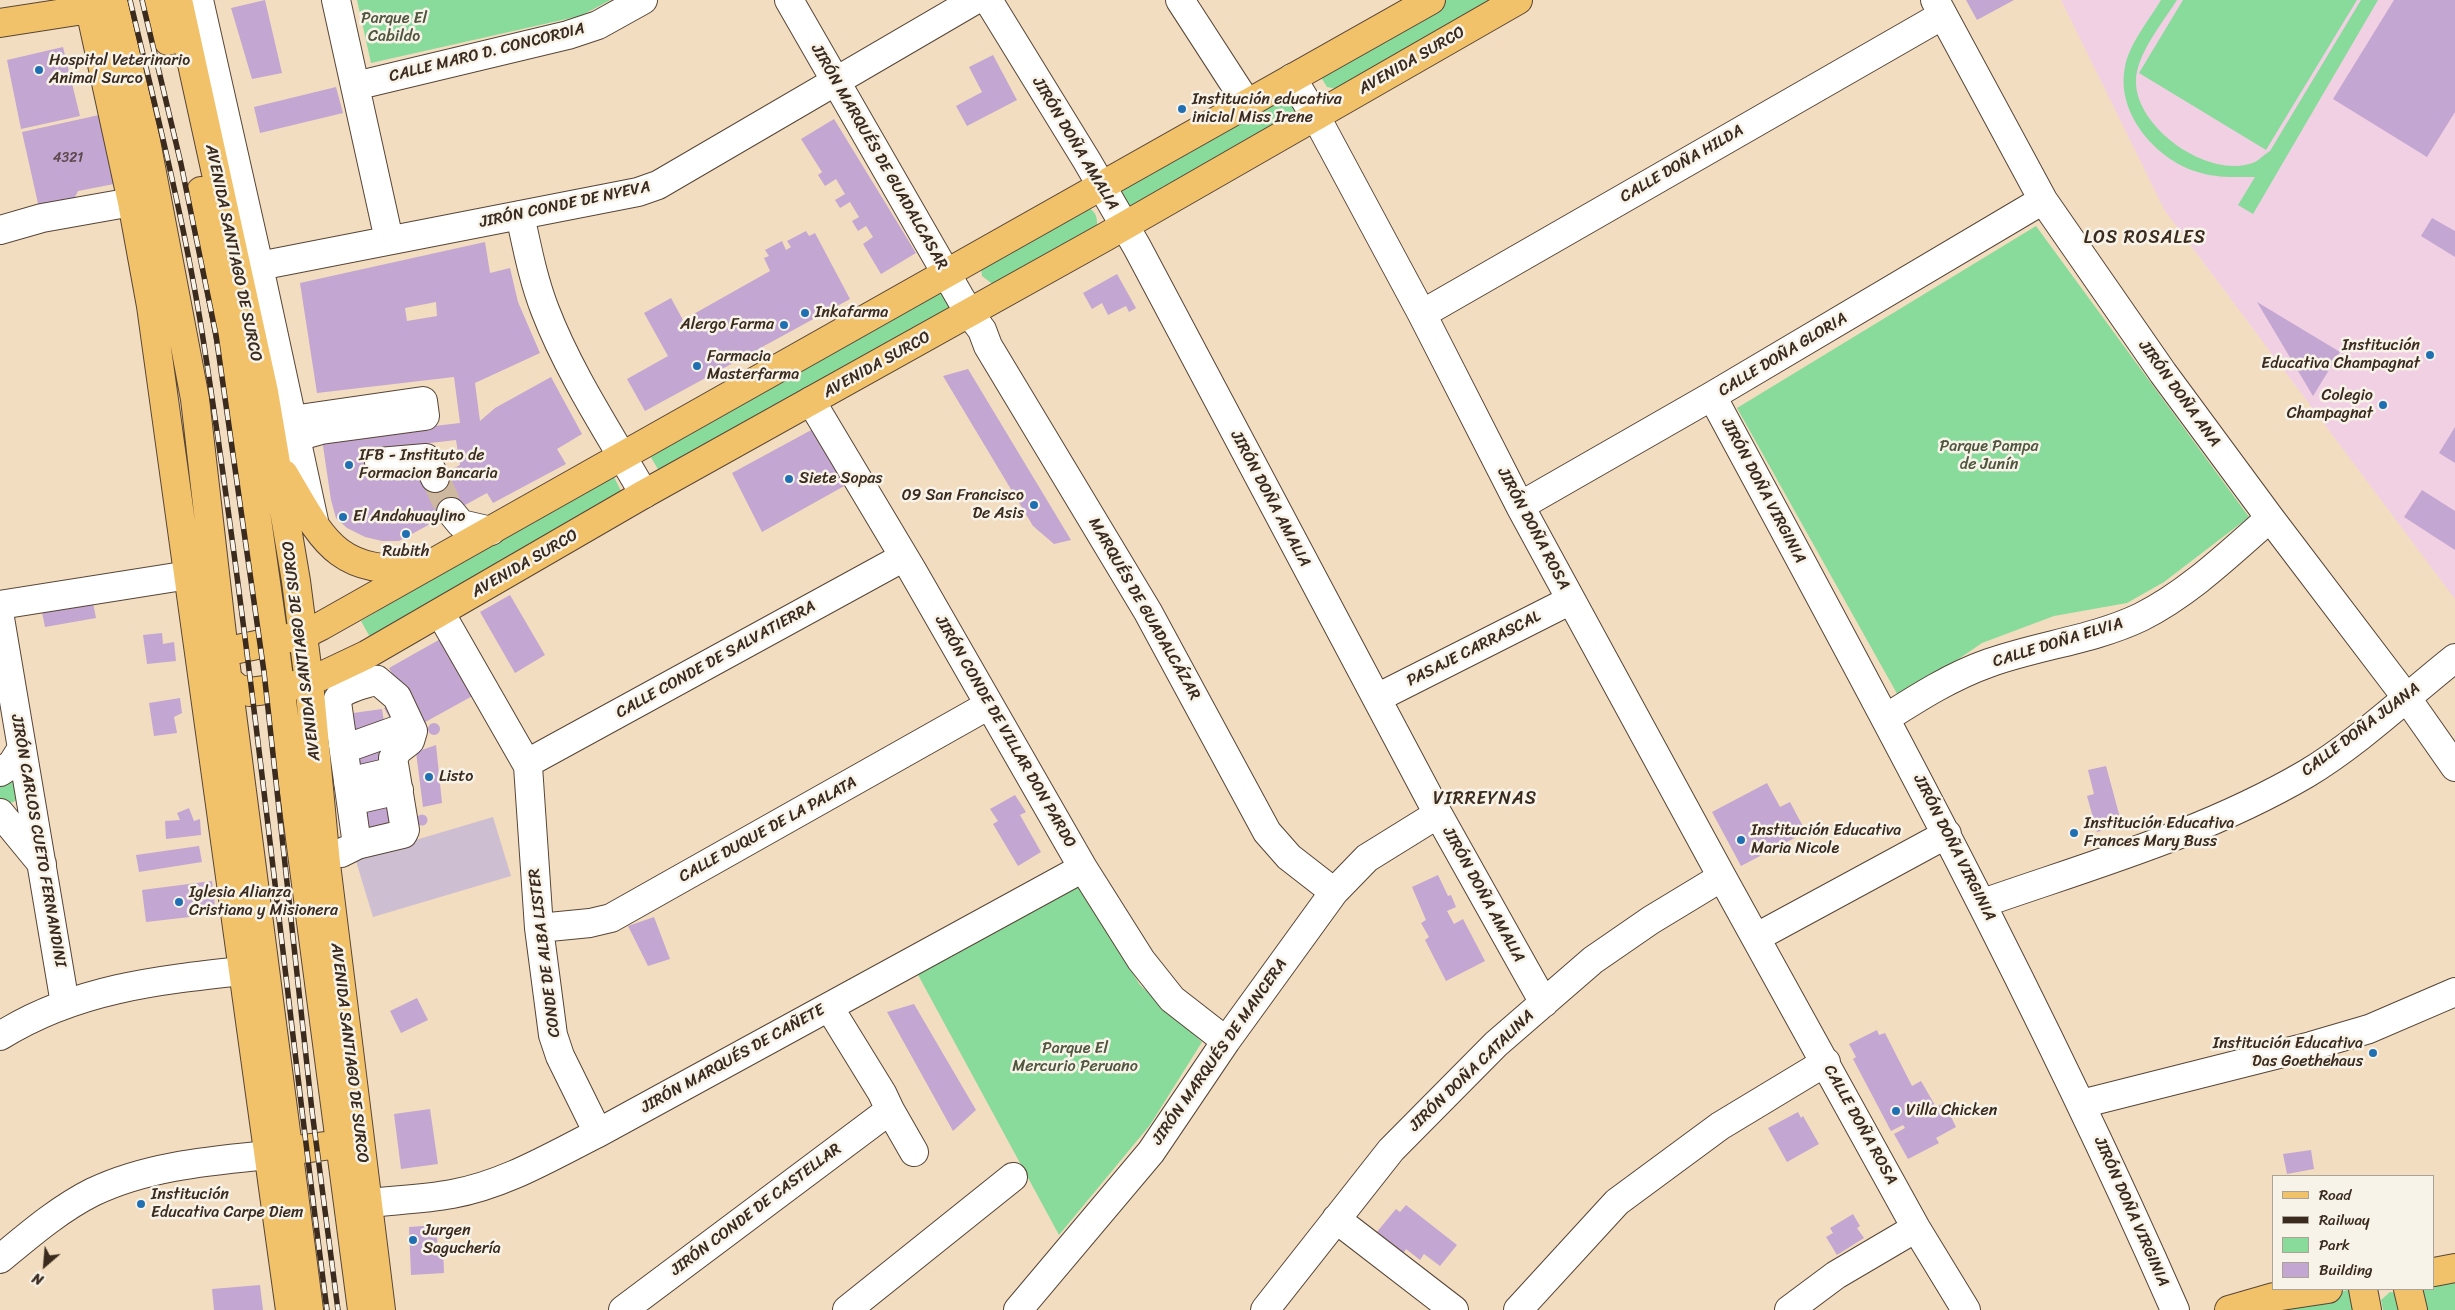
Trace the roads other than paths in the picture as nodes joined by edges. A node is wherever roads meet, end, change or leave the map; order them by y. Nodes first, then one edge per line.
1 (158, 0) edge
2 (178, 0) edge
3 (199, 0) edge
4 (336, 0) edge
5 (643, 0) edge
6 (789, 0) edge
7 (975, 0) edge
8 (988, 0) edge
9 (1180, 0) edge
10 (1431, 0) edge
11 (1518, 0) edge
12 (97, 3) edge
13 (1939, 7) edge
14 (0, 23) edge
15 (1292, 78) junction
16 (835, 81) junction
17 (355, 86) junction
18 (1248, 105) junction
19 (1315, 118) junction
20 (1101, 188) junction
21 (2043, 200) junction
22 (132, 202) junction
23 (520, 215) junction
24 (1124, 226) junction
25 (0, 230) edge
26 (390, 240) junction
27 (259, 266) junction
28 (945, 272) junction
29 (151, 306) junction
30 (969, 313) junction
31 (1422, 314) junction
32 (1712, 396) junction
33 (195, 399) junction
34 (811, 401) junction
35 (622, 455) junction
36 (277, 461) junction
37 (379, 462) dead end
38 (435, 478) tunnel mouth
39 (644, 494) junction
40 (1520, 506) junction
41 (451, 512) tunnel mouth
42 (2270, 518) junction
43 (314, 526) junction
44 (491, 531) junction
45 (904, 557) junction
46 (427, 568) junction
47 (189, 575) junction
48 (1571, 600) junction
49 (0, 605) edge
50 (441, 614) junction
51 (0, 618) edge
52 (303, 635) junction
53 (274, 643) junction
54 (224, 652) junction
55 (366, 655) junction
56 (2455, 658) edge
57 (227, 679) junction
58 (377, 680) junction
59 (280, 688) junction
60 (2406, 697) junction
61 (1377, 698) junction
62 (989, 705) junction
63 (334, 706) junction
64 (1886, 718) junction
65 (22, 748) junction
66 (396, 751) junction
67 (528, 765) junction
68 (2455, 767) edge
69 (0, 772) edge
70 (349, 792) junction
71 (0, 813) edge
72 (1438, 814) junction
73 (1947, 834) junction
74 (356, 837) junction
75 (250, 857) junction
76 (42, 864) junction
77 (326, 864) junction
78 (1083, 868) junction
79 (1722, 877) junction
80 (1334, 892) junction
81 (1983, 903) junction
82 (237, 928) junction
83 (539, 928) junction
84 (1757, 937) junction
85 (243, 971) junction
86 (2455, 992) edge
87 (1544, 1003) junction
88 (65, 1004) junction
89 (829, 1007) junction
90 (0, 1036) edge
91 (1226, 1041) junction
92 (1826, 1062) junction
93 (2081, 1104) junction
94 (890, 1110) junction
95 (598, 1133) junction
96 (339, 1144) junction
97 (914, 1152) dead end
98 (278, 1153) junction
99 (1013, 1177) dead end
100 (368, 1203) junction
101 (1336, 1219) junction
102 (1916, 1228) junction
103 (0, 1259) edge
104 (2455, 1268) edge
105 (2435, 1272) edge
106 (2322, 1290) edge
107 (2363, 1290) edge
108 (2408, 1290) edge
109 (290, 1310) edge
110 (309, 1310) edge
111 (362, 1310) edge
112 (381, 1310) edge
113 (623, 1310) edge
114 (847, 1310) edge
115 (1018, 1310) edge
116 (1265, 1310) edge
117 (1454, 1310) edge
118 (1518, 1310) edge
119 (1789, 1310) edge
120 (1966, 1310) edge
121 (2175, 1310) edge
122 (2229, 1310) edge
123 (2367, 1310) edge
124 (2413, 1310) edge

1 - 53 main road, AVENIDA SANTIAGO DE SURCO
2 - 36 main road, AVENIDA SANTIAGO DE SURCO
3 - 27 street
4 - 17 street
5 - 17 street, CALLE MARO D. CONCORDIA
6 - 16 street, JIRÓN MARQUÉS DE GUADALCASAR
7 - 16 street, JIRÓN CONDE DE NYEVA
8 - 20 street, JIRÓN DOÑA AMALIA
9 - 18 street
10 - 15 main road
11 - 19 main road, AVENIDA SURCO
12 - 14 main road
12 - 22 main road
12 - 33 main road
13 - 21 street, JIRÓN DOÑA ANA
13 - 31 street, CALLE DOÑA HILDA
15 - 18 main road
15 - 19 street
16 - 23 street, JIRÓN CONDE DE NYEVA
16 - 28 street, JIRÓN MARQUÉS DE GUADALCASAR
17 - 26 street
18 - 20 main road
19 - 24 main road, AVENIDA SURCO
19 - 31 street, JIRÓN DOÑA ROSA
20 - 24 street, JIRÓN DOÑA AMALIA
20 - 28 main road
21 - 32 street, CALLE DOÑA GLORIA
21 - 42 street, JIRÓN DOÑA ANA
22 - 25 street
22 - 29 main road
23 - 26 street, JIRÓN CONDE DE NYEVA
23 - 35 street
24 - 30 main road, AVENIDA SURCO
24 - 61 street, JIRÓN DOÑA AMALIA
26 - 27 street, JIRÓN CONDE DE NYEVA
27 - 43 street
28 - 30 street, JIRÓN MARQUÉS DE GUADALCASAR
28 - 35 main road
29 - 33 main road
29 - 47 main road
30 - 34 main road, AVENIDA SURCO
30 - 80 street, MARQUÉS DE GUADALCÁZAR
31 - 40 street, JIRÓN DOÑA ROSA
32 - 40 street, CALLE DOÑA GLORIA
32 - 64 street, JIRÓN DOÑA VIRGINIA
33 - 54 main road
34 - 39 main road, AVENIDA SURCO
34 - 45 street, JIRÓN CONDE DE VILLAR DON PARDO
35 - 39 street
35 - 44 main road
36 - 43 main road
36 - 52 main road, AVENIDA SANTIAGO DE SURCO
37 - 38 street
39 - 50 main road, AVENIDA SURCO
40 - 48 street, JIRÓN DOÑA ROSA
41 - 44 street
42 - 60 street, JIRÓN DOÑA ANA
42 - 64 street, CALLE DOÑA ELVIA
43 - 46 main road
44 - 46 main road
45 - 62 street, JIRÓN CONDE DE VILLAR DON PARDO
45 - 67 street, CALLE CONDE DE SALVATIERRA
46 - 52 main road
47 - 49 street
47 - 82 main road
48 - 61 street, PASAJE CARRASCAL
48 - 79 street, JIRÓN DOÑA ROSA
50 - 55 main road, AVENIDA SURCO
50 - 67 street
51 - 65 street, JIRÓN CARLOS CUETO FERNANDINI
52 - 53 main road
52 - 63 main road, AVENIDA SANTIAGO DE SURCO
53 - 54 main road
53 - 59 main road, AVENIDA SANTIAGO DE SURCO
54 - 57 main road
55 - 58 street
55 - 63 main road, AVENIDA SURCO
56 - 60 street, CALLE DOÑA JUANA
57 - 59 main road, AVENIDA SURCO
57 - 75 main road
58 - 63 street
58 - 66 street
58 - 66 street
59 - 63 main road, AVENIDA SURCO
59 - 96 main road, AVENIDA SANTIAGO DE SURCO
60 - 68 street, JIRÓN DOÑA ANA
60 - 81 street, CALLE DOÑA JUANA
61 - 72 street, JIRÓN DOÑA AMALIA
62 - 78 street, JIRÓN CONDE DE VILLAR DON PARDO
62 - 83 street, CALLE DUQUE DE LA PALATA
63 - 66 street
63 - 70 street
63 - 77 main road, AVENIDA SANTIAGO DE SURCO
64 - 73 street, JIRÓN DOÑA VIRGINIA
65 - 69 street
65 - 76 street, JIRÓN CARLOS CUETO FERNANDINI
66 - 70 street
66 - 74 street
67 - 83 street, CONDE DE ALBA LISTER
70 - 74 street
71 - 76 street
72 - 80 street, JIRÓN MARQUÉS DE MANCERA
72 - 87 street, JIRÓN DOÑA AMALIA
73 - 81 street, JIRÓN DOÑA VIRGINIA
73 - 84 street
74 - 77 street
75 - 82 main road
75 - 98 main road
76 - 88 street, JIRÓN CARLOS CUETO FERNANDINI
77 - 100 main road, AVENIDA SANTIAGO DE SURCO
78 - 89 street, JIRÓN MARQUÉS DE CAÑETE
78 - 91 street, JIRÓN CONDE DE VILLAR DON PARDO
79 - 84 street, JIRÓN DOÑA ROSA
79 - 87 street, JIRÓN DOÑA CATALINA
80 - 91 street, JIRÓN MARQUÉS DE MANCERA
81 - 93 street, JIRÓN DOÑA VIRGINIA
82 - 85 main road
83 - 95 street, CONDE DE ALBA LISTER
84 - 92 street, CALLE DOÑA ROSA
85 - 88 street
85 - 98 main road
86 - 93 street
87 - 101 street, JIRÓN DOÑA CATALINA
88 - 90 street
89 - 94 street
89 - 95 street, JIRÓN MARQUÉS DE CAÑETE
91 - 115 street, JIRÓN MARQUÉS DE MANCERA
92 - 102 street, CALLE DOÑA ROSA
92 - 118 street
93 - 121 street, JIRÓN DOÑA VIRGINIA
94 - 97 street
94 - 113 street, JIRÓN CONDE DE CASTELLAR
95 - 100 street, JIRÓN MARQUÉS DE CAÑETE
96 - 98 main road
96 - 111 main road, AVENIDA SANTIAGO DE SURCO
98 - 103 street
98 - 109 main road
98 - 110 main road
99 - 114 street
100 - 112 main road, AVENIDA SANTIAGO DE SURCO
101 - 116 street, JIRÓN DOÑA CATALINA
101 - 117 street
102 - 119 street
102 - 120 street, CALLE DOÑA ROSA
104 - 105 main road
106 - 122 main road
107 - 123 main road
108 - 124 main road

